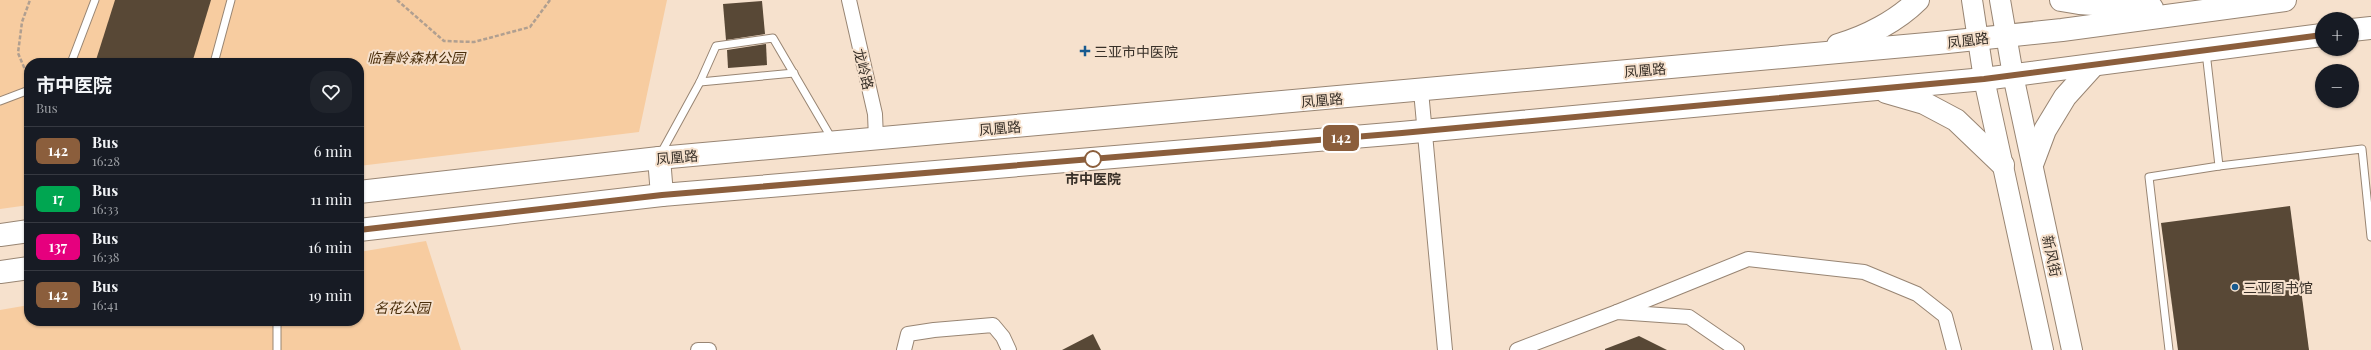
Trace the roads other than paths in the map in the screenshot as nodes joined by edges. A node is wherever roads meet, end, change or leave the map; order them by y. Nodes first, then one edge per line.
1 (95, 0) edge
2 (231, 0) edge
3 (849, 0) edge
4 (1918, 0) edge
5 (1972, 0) edge
6 (2000, 0) edge
7 (2061, 0) edge
8 (2285, 0) edge
9 (2204, 11) junction
10 (2371, 28) edge
11 (2359, 29) edge
12 (2006, 36) junction
13 (2315, 36) edge
14 (1978, 39) junction
15 (2206, 50) junction
16 (1790, 56) junction
17 (73, 58) edge
18 (215, 58) edge
19 (2093, 66) junction
20 (794, 73) junction
21 (2013, 75) junction
22 (1984, 79) junction
23 (700, 82) junction
24 (1874, 89) junction
25 (1421, 91) junction
26 (24, 92) edge
27 (0, 101) edge
28 (1426, 131) junction
29 (876, 139) junction
30 (834, 143) junction
31 (659, 158) junction
32 (2033, 162) junction
33 (2003, 165) junction
34 (2219, 166) junction
35 (364, 191) edge
36 (662, 195) junction
37 (364, 229) edge
38 (24, 233) edge
39 (0, 235) edge
40 (2371, 238) edge
41 (24, 269) edge
42 (0, 272) edge
43 (1617, 312) junction
44 (277, 326) edge
45 (277, 350) edge
46 (698, 350) edge
47 (709, 350) edge
48 (904, 350) edge
49 (1009, 350) edge
50 (1445, 350) edge
51 (1518, 350) edge
52 (1737, 350) edge
53 (1954, 350) edge
54 (2043, 350) edge
55 (2072, 350) edge
56 (2170, 350) edge

1 - 17 lane
2 - 18 lane
3 - 29 street, 龙岭路
4 - 16 highway
5 - 14 main road, 新风街
6 - 12 main road, 新风街
7 - 9 highway
8 - 9 highway, 凤凰路
9 - 12 highway, 凤凰路
10 - 11 highway
12 - 14 highway, 凤凰路
12 - 21 main road, 新风街
13 - 15 highway
14 - 16 highway, 凤凰路
14 - 22 main road, 新风街
15 - 19 highway
15 - 34 lane
16 - 25 highway, 凤凰路
19 - 21 highway
19 - 32 highway
20 - 23 lane
20 - 23 lane
20 - 30 lane
21 - 22 highway
21 - 32 main road, 新风街
22 - 24 highway
22 - 33 main road, 新风街
23 - 31 lane
24 - 28 highway
24 - 33 highway
25 - 28 street
25 - 29 highway, 凤凰路
26 - 27 lane
28 - 36 highway
28 - 50 street
29 - 30 highway, 凤凰路
30 - 31 highway, 凤凰路
31 - 35 highway, 凤凰路
31 - 36 highway
32 - 55 main road, 新风街
33 - 54 main road, 新风街
34 - 40 lane
34 - 56 lane
36 - 37 highway
38 - 39 highway
41 - 42 highway
43 - 51 street
43 - 52 street
43 - 53 street
44 - 45 lane
46 - 47 street
48 - 49 street

